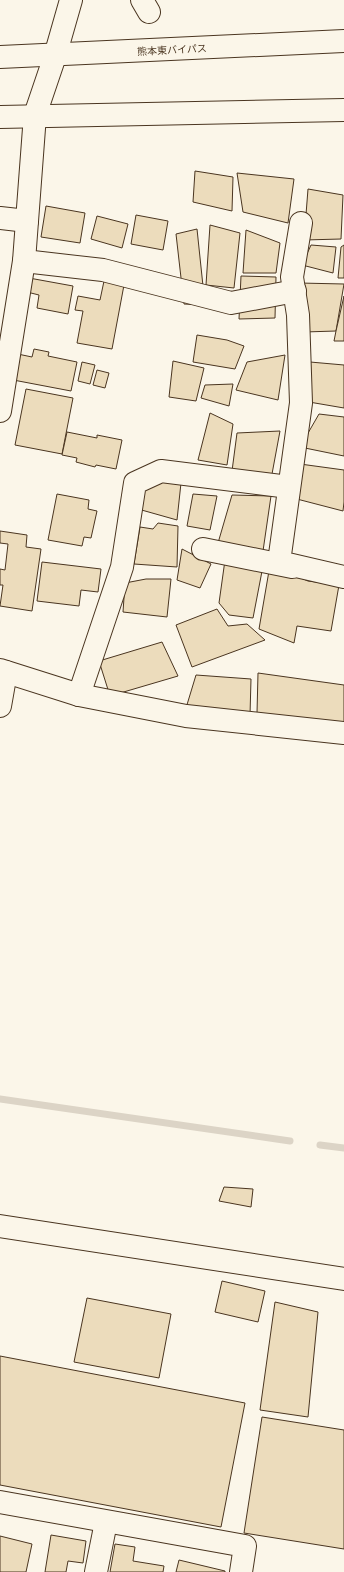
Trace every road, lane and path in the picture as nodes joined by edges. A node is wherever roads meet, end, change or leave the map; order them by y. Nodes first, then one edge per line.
1 (71, 0) edge
2 (344, 41) edge
3 (55, 56) junction
4 (0, 58) edge
5 (344, 110) edge
6 (35, 115) junction
7 (0, 117) edge
8 (0, 218) edge
9 (27, 221) junction
10 (301, 224) dead end
11 (24, 261) junction
12 (295, 291) junction
13 (0, 411) edge
14 (289, 487) junction
15 (203, 549) dead end
16 (344, 578) edge
17 (3, 671) edge
18 (79, 695) junction
19 (0, 706) edge
20 (344, 733) edge
21 (0, 1226) edge
22 (344, 1279) edge
23 (0, 1502) edge
24 (106, 1522) junction
25 (96, 1572) edge
26 (241, 1572) edge

1 - 3 main road
2 - 3 main road, 熊本東バイパス
3 - 4 main road, 熊本東バイパス
3 - 6 main road
5 - 6 main road
6 - 7 main road
6 - 9 main road
8 - 9 main road
9 - 11 main road
10 - 12 main road
11 - 12 main road
11 - 13 main road
12 - 14 main road
14 - 16 main road
14 - 18 main road
15 - 16 main road
17 - 18 main road
17 - 19 main road
18 - 20 main road
21 - 22 main road
23 - 24 main road
24 - 25 main road
24 - 26 main road

